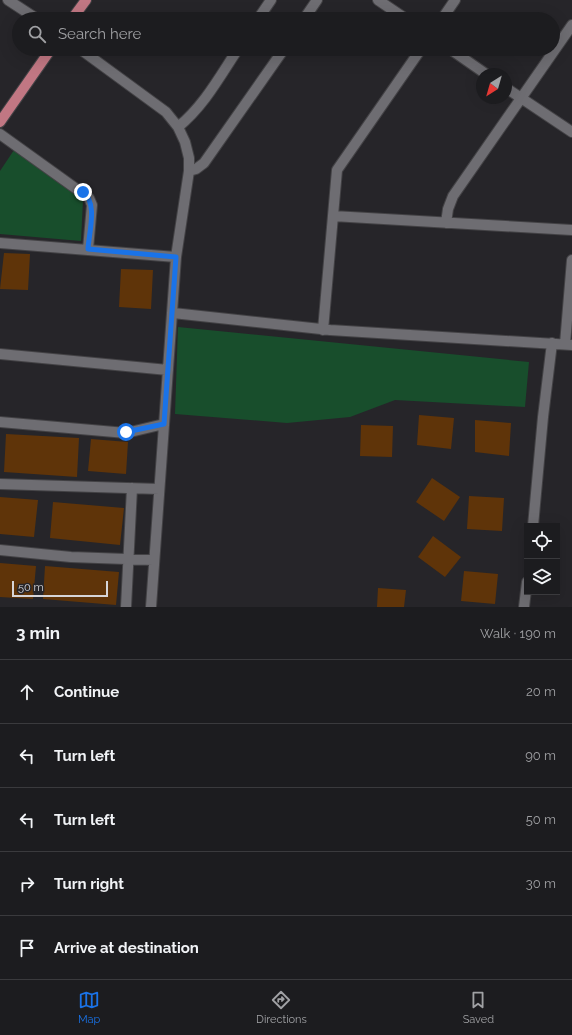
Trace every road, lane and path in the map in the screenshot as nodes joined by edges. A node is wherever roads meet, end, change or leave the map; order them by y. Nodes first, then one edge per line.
1 (8, 0) edge
2 (86, 0) edge
3 (271, 0) edge
4 (318, 0) edge
5 (378, 0) edge
6 (455, 0) edge
7 (26, 12) edge
8 (77, 12) edge
9 (263, 12) edge
10 (309, 12) edge
11 (396, 12) edge
12 (447, 12) edge
13 (572, 25) edge
14 (560, 42) edge
15 (46, 56) edge
16 (90, 56) edge
17 (233, 56) edge
18 (279, 56) edge
19 (416, 56) edge
20 (460, 56) edge
21 (550, 56) edge
22 (477, 68) edge
23 (512, 92) edge
24 (520, 97) junction
25 (0, 122) edge
26 (178, 127) junction
27 (572, 132) edge
28 (0, 134) edge
29 (189, 171) junction
30 (333, 216) junction
31 (446, 223) junction
32 (572, 230) edge
33 (0, 243) edge
34 (88, 249) junction
35 (176, 257) junction
36 (572, 260) edge
37 (173, 313) junction
38 (323, 330) junction
39 (552, 343) junction
40 (568, 344) edge
41 (0, 354) edge
42 (168, 370) junction
43 (0, 422) edge
44 (164, 424) junction
45 (0, 484) edge
46 (132, 488) junction
47 (159, 489) junction
48 (534, 523) edge
49 (0, 550) edge
50 (127, 559) junction
51 (153, 560) junction
52 (525, 595) edge
53 (126, 607) edge
54 (151, 607) edge
55 (524, 607) edge

1 - 7 street
2 - 8 main road
3 - 9 street
4 - 10 street
5 - 11 street
6 - 12 street
13 - 14 street
15 - 25 main road
16 - 26 street
17 - 26 street
18 - 29 street
19 - 30 street
20 - 22 street
21 - 24 street
23 - 24 street
24 - 27 street
24 - 31 street
26 - 29 street
28 - 34 street
29 - 35 street
30 - 31 street
30 - 38 street
31 - 32 street
33 - 34 street
34 - 35 street
35 - 37 street
36 - 40 street
37 - 38 street
37 - 42 street
38 - 39 street
39 - 40 street
39 - 48 street
41 - 42 street
42 - 44 street
43 - 44 street
44 - 47 street
45 - 46 street
46 - 47 street
46 - 50 street
47 - 51 street
49 - 50 street
50 - 51 street
50 - 53 street
51 - 54 street
52 - 55 street

